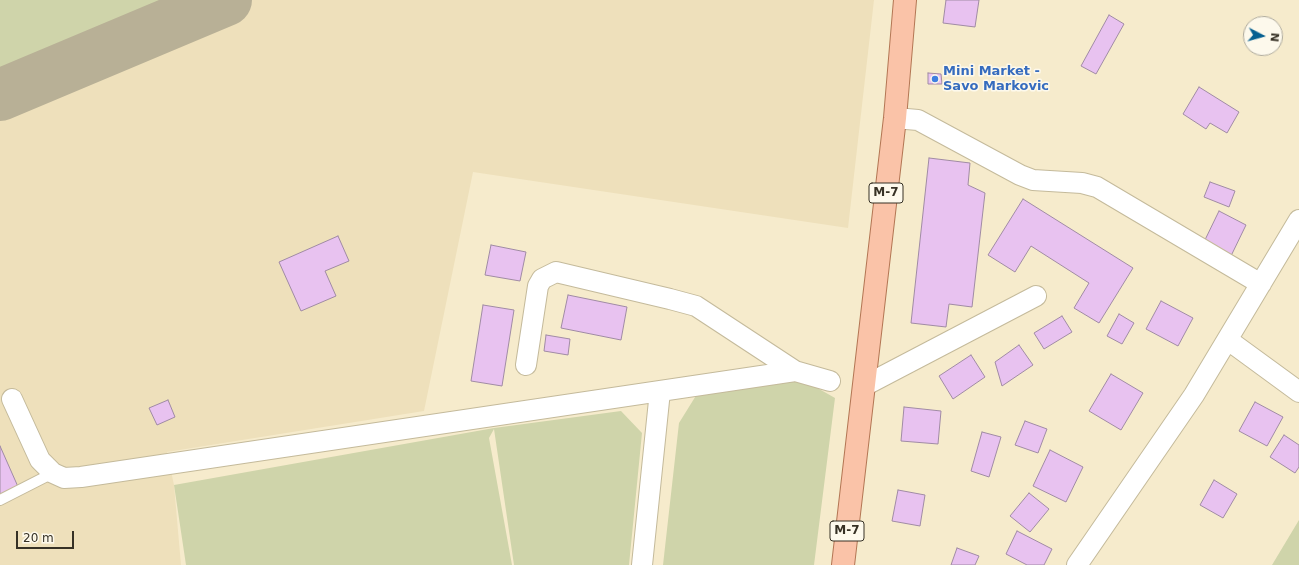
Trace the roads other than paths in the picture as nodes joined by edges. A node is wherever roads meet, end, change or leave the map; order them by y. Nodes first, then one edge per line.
1 (905, 0) edge
2 (895, 118) junction
3 (1297, 227) edge
4 (1261, 284) junction
5 (1036, 296) dead end
6 (1228, 340) junction
7 (526, 365) dead end
8 (795, 371) junction
9 (830, 381) dead end
10 (864, 386) junction
11 (660, 390) junction
12 (1299, 392) edge
13 (12, 399) dead end
14 (53, 473) junction
15 (0, 500) edge
16 (642, 565) edge
17 (843, 565) edge
18 (1077, 565) edge

1 - 2 main road, M-7
2 - 4 street
2 - 10 main road, M-7
3 - 4 street
4 - 6 street
5 - 10 street
6 - 12 street
6 - 18 street
7 - 8 street
8 - 9 street
8 - 11 street
10 - 17 main road, M-7
11 - 14 street
11 - 16 street
13 - 14 street
14 - 15 lane

